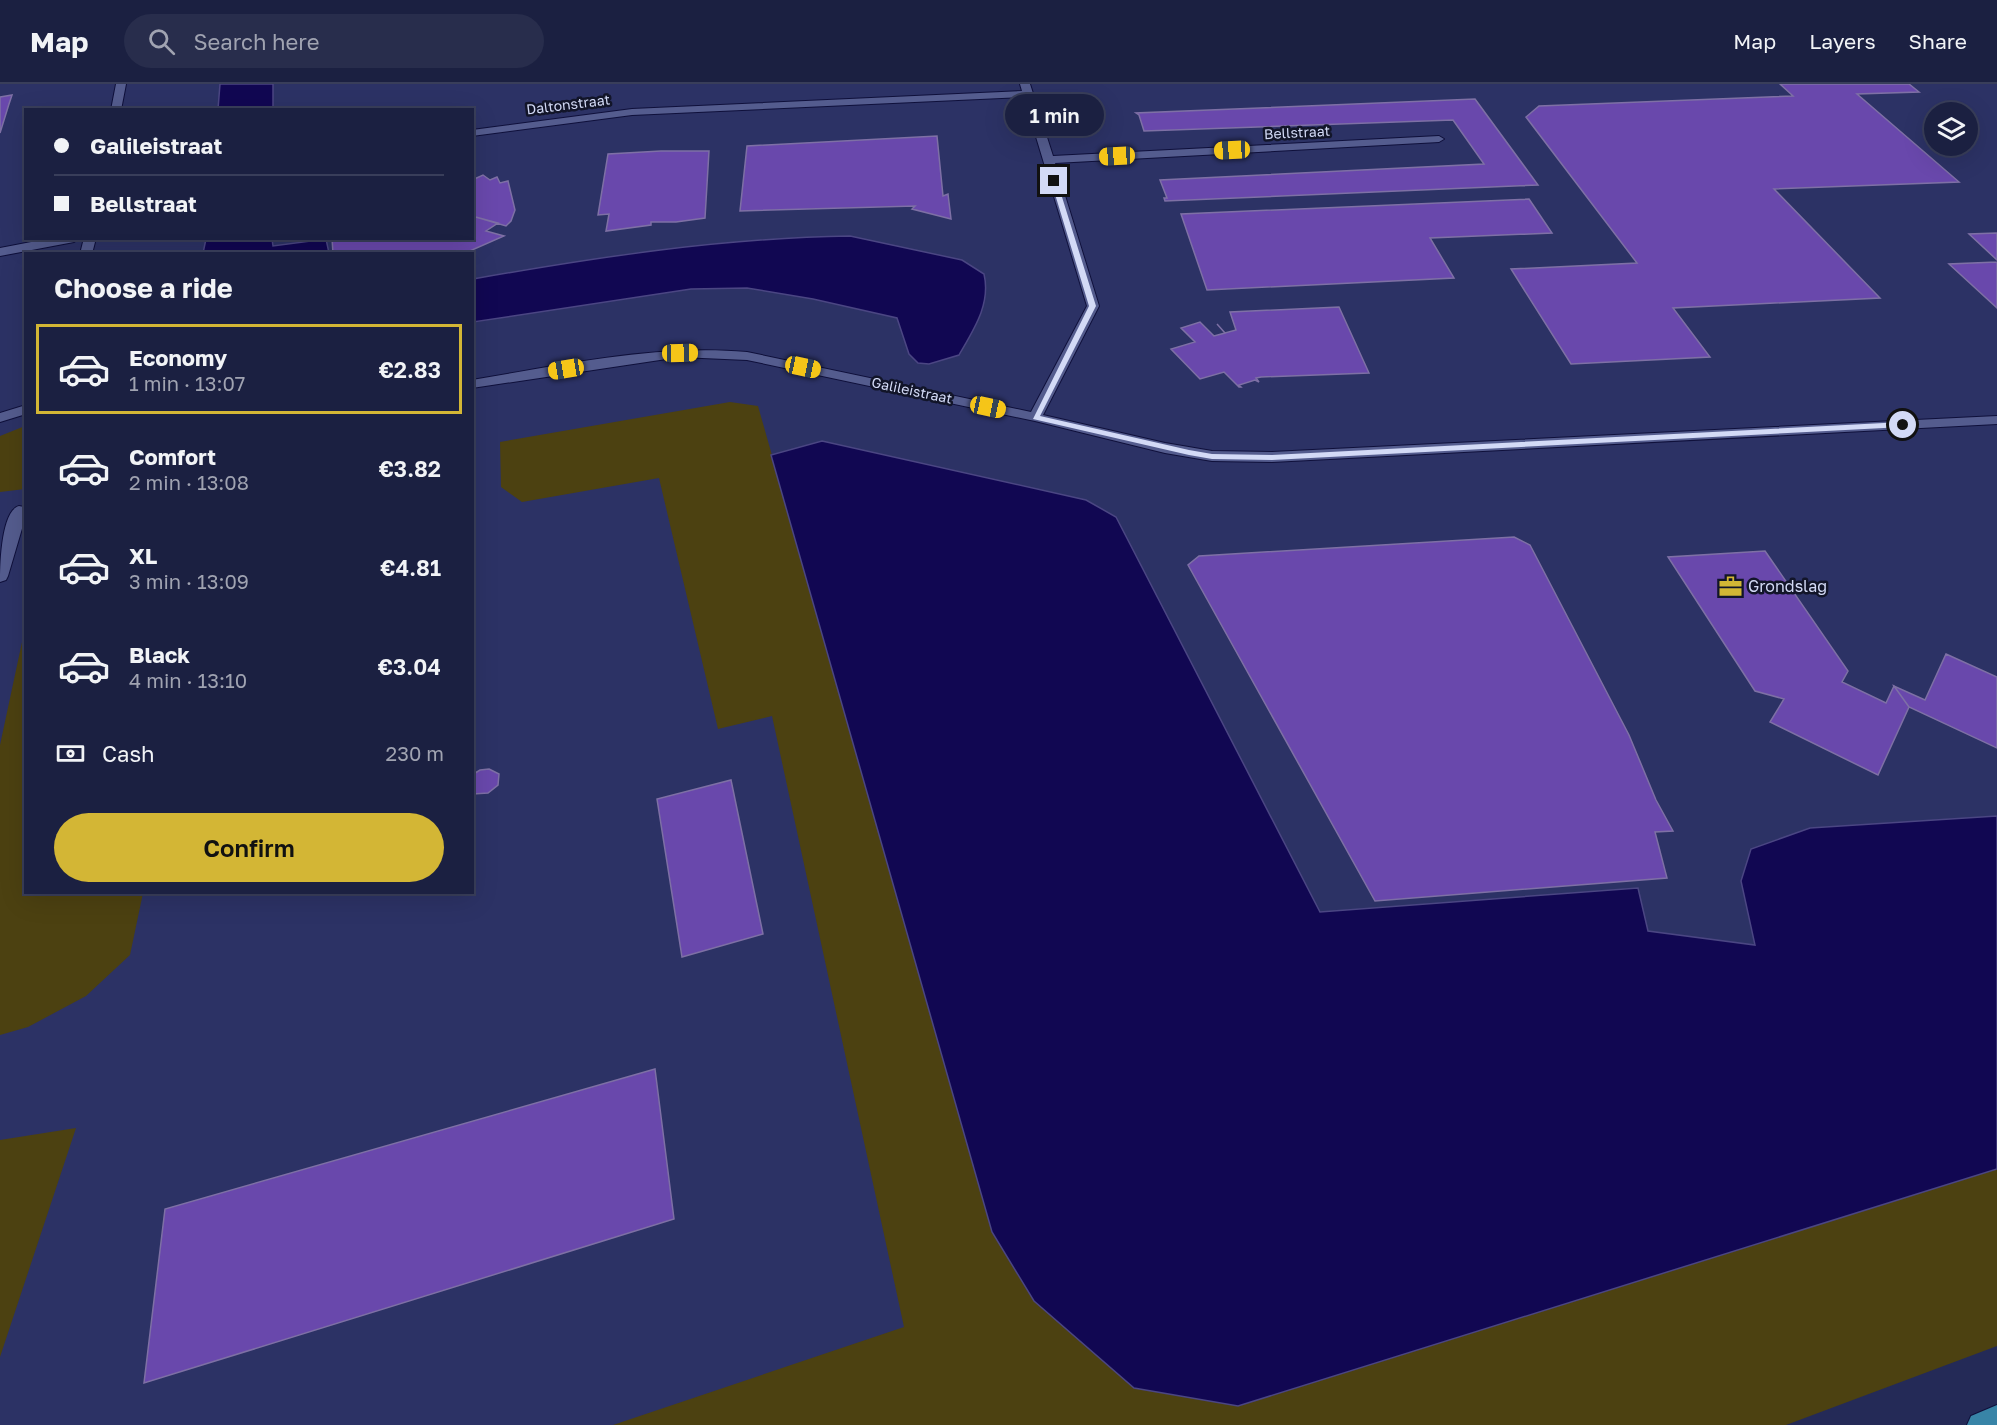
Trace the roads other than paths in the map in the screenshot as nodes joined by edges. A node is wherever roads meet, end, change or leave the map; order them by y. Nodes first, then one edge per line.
1 (122, 84) edge
2 (1027, 89) edge
3 (116, 108) edge
4 (474, 133) edge
5 (1439, 139) dead end
6 (1048, 160) junction
7 (64, 240) edge
8 (0, 252) edge
9 (474, 384) edge
10 (24, 410) edge
11 (1035, 417) junction
12 (0, 418) edge
13 (1997, 420) edge
14 (22, 510) edge
15 (0, 513) edge
16 (0, 576) edge
17 (1997, 1418) edge
18 (1980, 1425) edge

1 - 3 street
2 - 4 street, Daltonstraat
2 - 6 street
5 - 6 street, Bellstraat
6 - 11 street
7 - 8 street
9 - 11 street, Galileistraat
10 - 12 street
11 - 13 street, Galileistraat
14 - 15 street
14 - 16 street
17 - 18 main road

